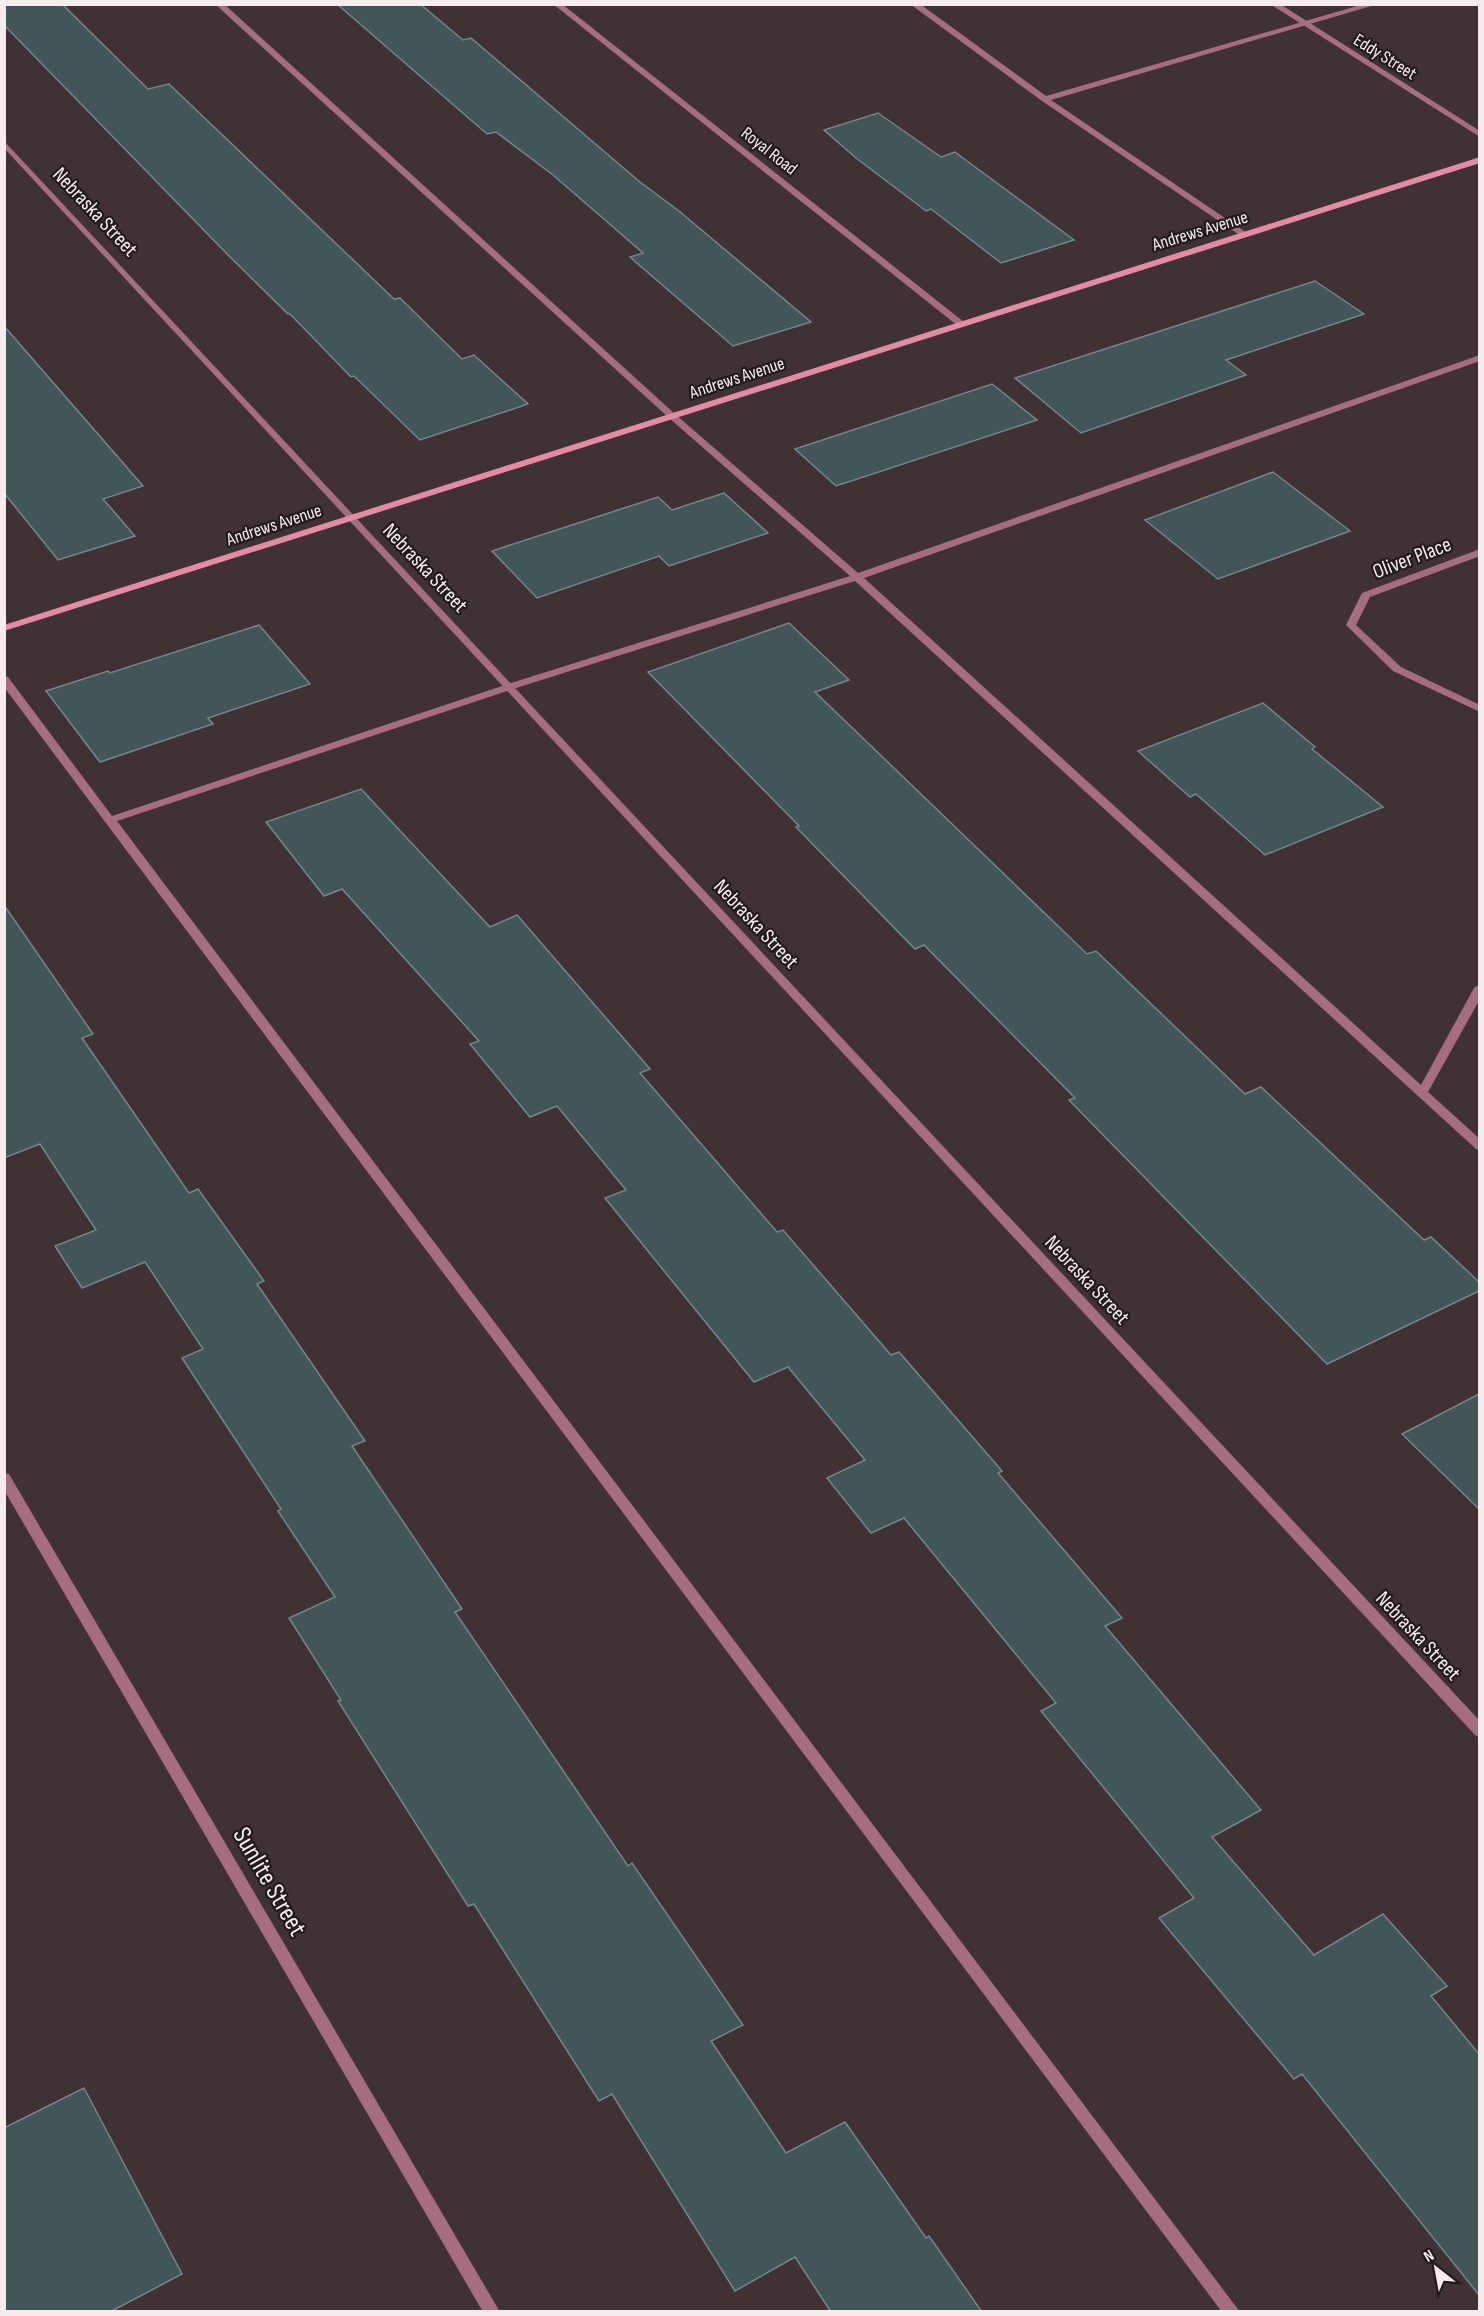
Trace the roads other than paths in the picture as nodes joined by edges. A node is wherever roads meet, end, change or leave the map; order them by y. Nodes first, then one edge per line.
1 (219, 4) edge
2 (557, 4) edge
3 (914, 4) edge
4 (1274, 4) edge
5 (1374, 4) edge
6 (1306, 25) junction
7 (1045, 99) junction
8 (1479, 135) edge
9 (4, 143) edge
10 (1479, 160) edge
11 (1244, 235) junction
12 (961, 324) junction
13 (1479, 358) edge
14 (672, 416) junction
15 (352, 518) junction
16 (1479, 552) edge
17 (857, 577) junction
18 (4, 628) edge
19 (4, 679) edge
20 (509, 687) junction
21 (1479, 709) edge
22 (110, 820) junction
23 (1479, 988) edge
24 (1422, 1093) junction
25 (1479, 1146) edge
26 (4, 1478) edge
27 (1479, 1731) edge
28 (492, 2312) edge
29 (1232, 2312) edge

1 - 14 street
2 - 12 street, Royal Road
3 - 7 street
4 - 6 street, Eddy Street
5 - 6 street
6 - 7 street
6 - 8 street, Eddy Street
7 - 11 street
9 - 15 street, Nebraska Street
10 - 11 street, Andrews Avenue
11 - 12 street, Andrews Avenue
12 - 14 street, Andrews Avenue
13 - 17 street
14 - 15 street, Andrews Avenue
14 - 17 street
15 - 18 street, Andrews Avenue
15 - 20 street, Nebraska Street
16 - 21 street, Oliver Place
17 - 20 street
17 - 24 street
19 - 22 street
20 - 22 street
20 - 27 street, Nebraska Street
22 - 29 street
23 - 24 street
24 - 25 street
26 - 28 street, Sunlite Street

